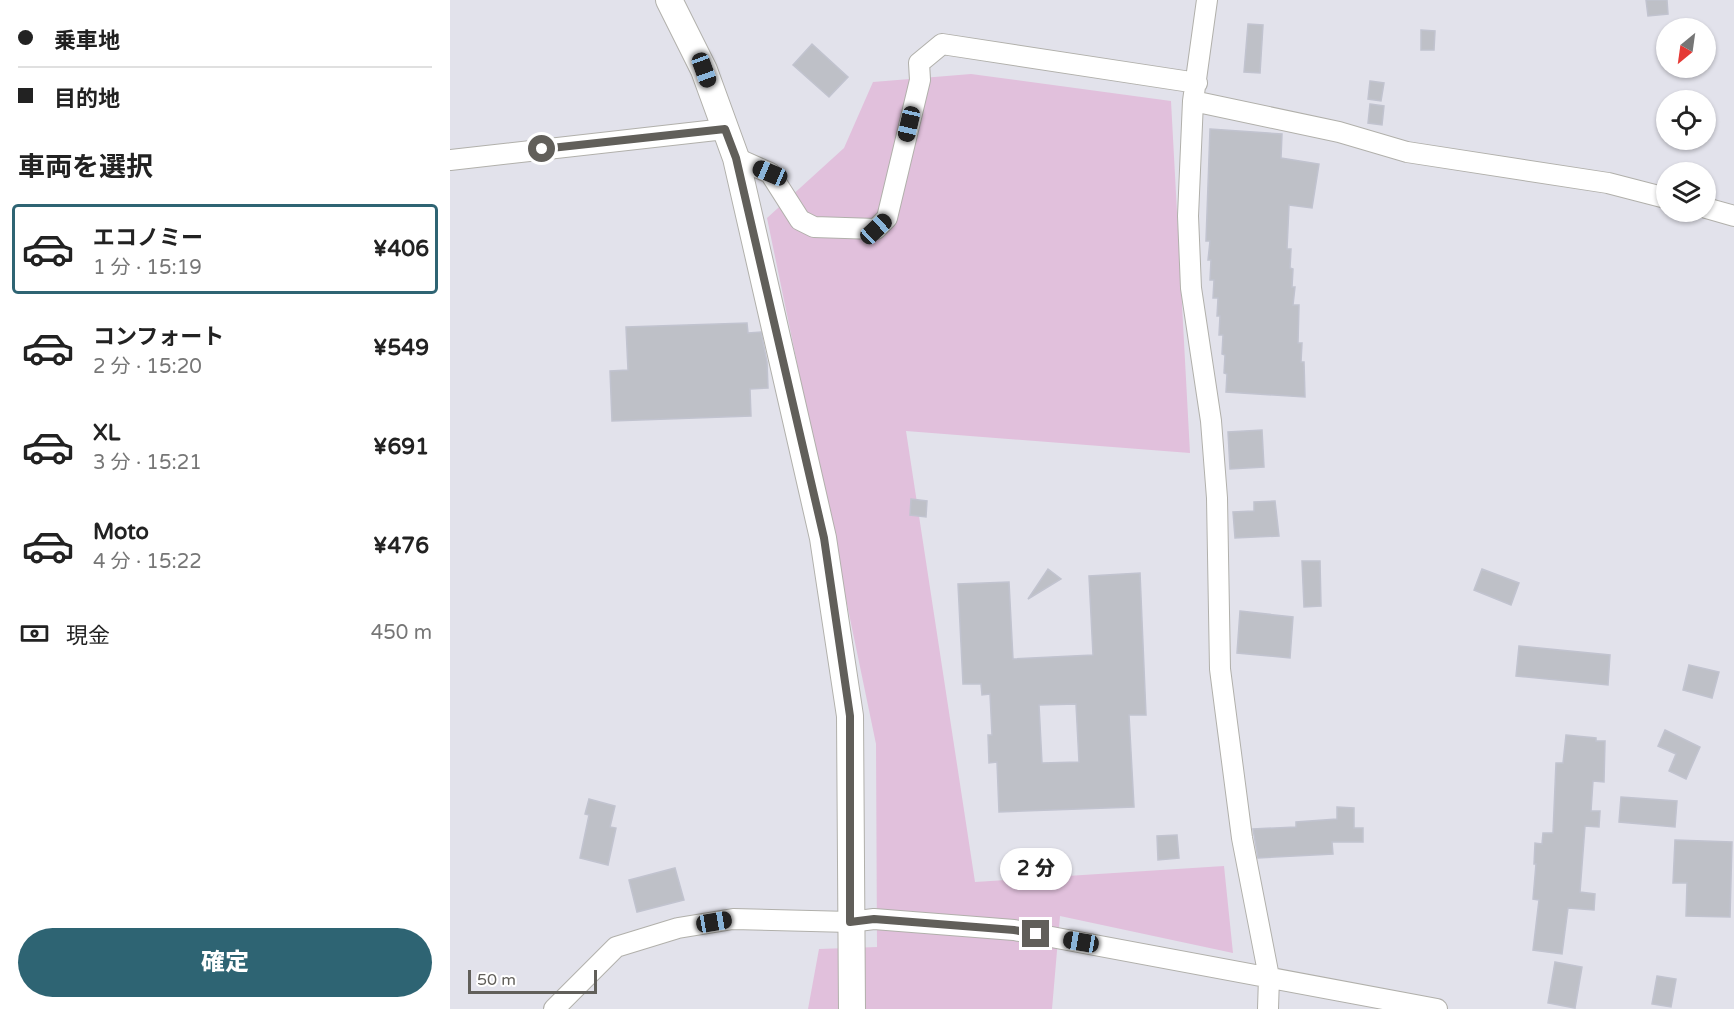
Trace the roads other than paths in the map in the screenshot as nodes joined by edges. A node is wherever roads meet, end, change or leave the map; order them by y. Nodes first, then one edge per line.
1 (669, 0) edge
2 (1206, 0) edge
3 (1195, 92) junction
4 (725, 129) junction
5 (736, 158) junction
6 (450, 159) edge
7 (1656, 195) edge
8 (1716, 211) edge
9 (1734, 216) edge
10 (850, 922) junction
11 (1269, 977) junction
12 (554, 1009) edge
13 (852, 1009) edge
14 (1268, 1009) edge
15 (1437, 1009) edge

1 - 4 street
2 - 3 street
3 - 5 street
3 - 7 street
3 - 11 street
4 - 5 street
4 - 6 street
5 - 10 street
8 - 9 street
10 - 11 street
10 - 12 street
10 - 13 street
11 - 14 street
11 - 15 street

